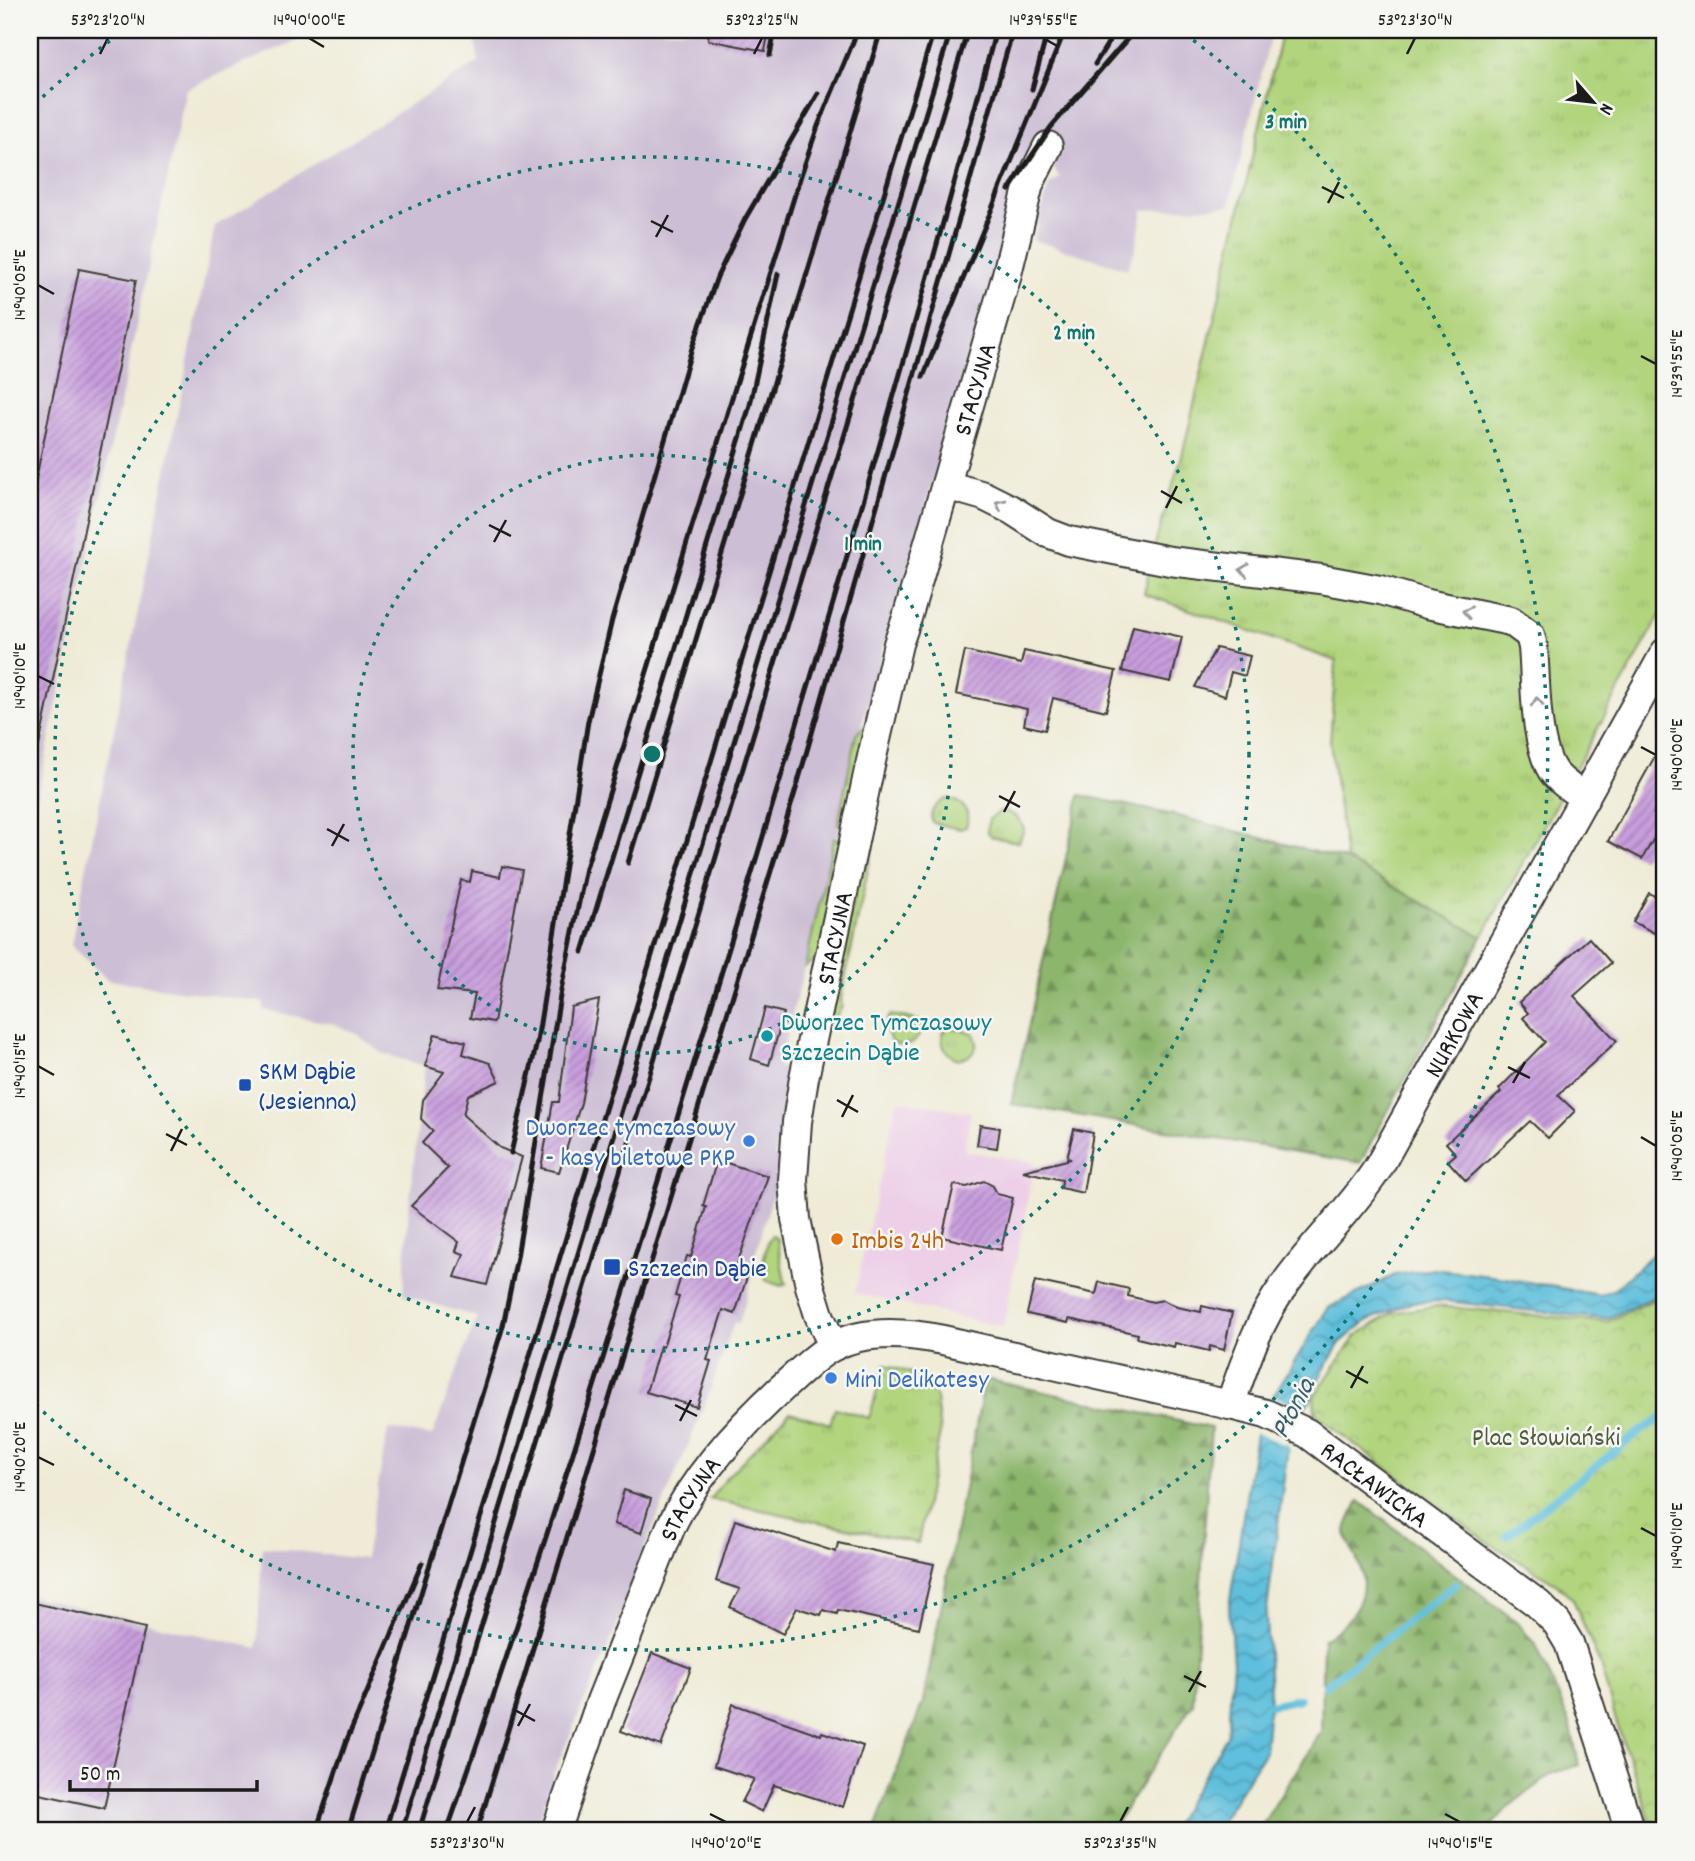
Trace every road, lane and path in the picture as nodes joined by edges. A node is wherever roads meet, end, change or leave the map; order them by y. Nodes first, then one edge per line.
1 (1048, 146) dead end
2 (946, 485) junction
3 (1665, 653) edge
4 (1585, 798) junction
5 (833, 1346) junction
6 (1242, 1408) junction
7 (556, 1831) edge
8 (1630, 1831) edge

1 - 2 street, STACYJNA
4 -> 2 street
2 - 5 street, STACYJNA
3 - 4 street, NURKOWA
4 - 6 street, NURKOWA
5 - 6 street, RACŁAWICKA
5 - 7 street, STACYJNA
6 - 8 street, RACŁAWICKA

